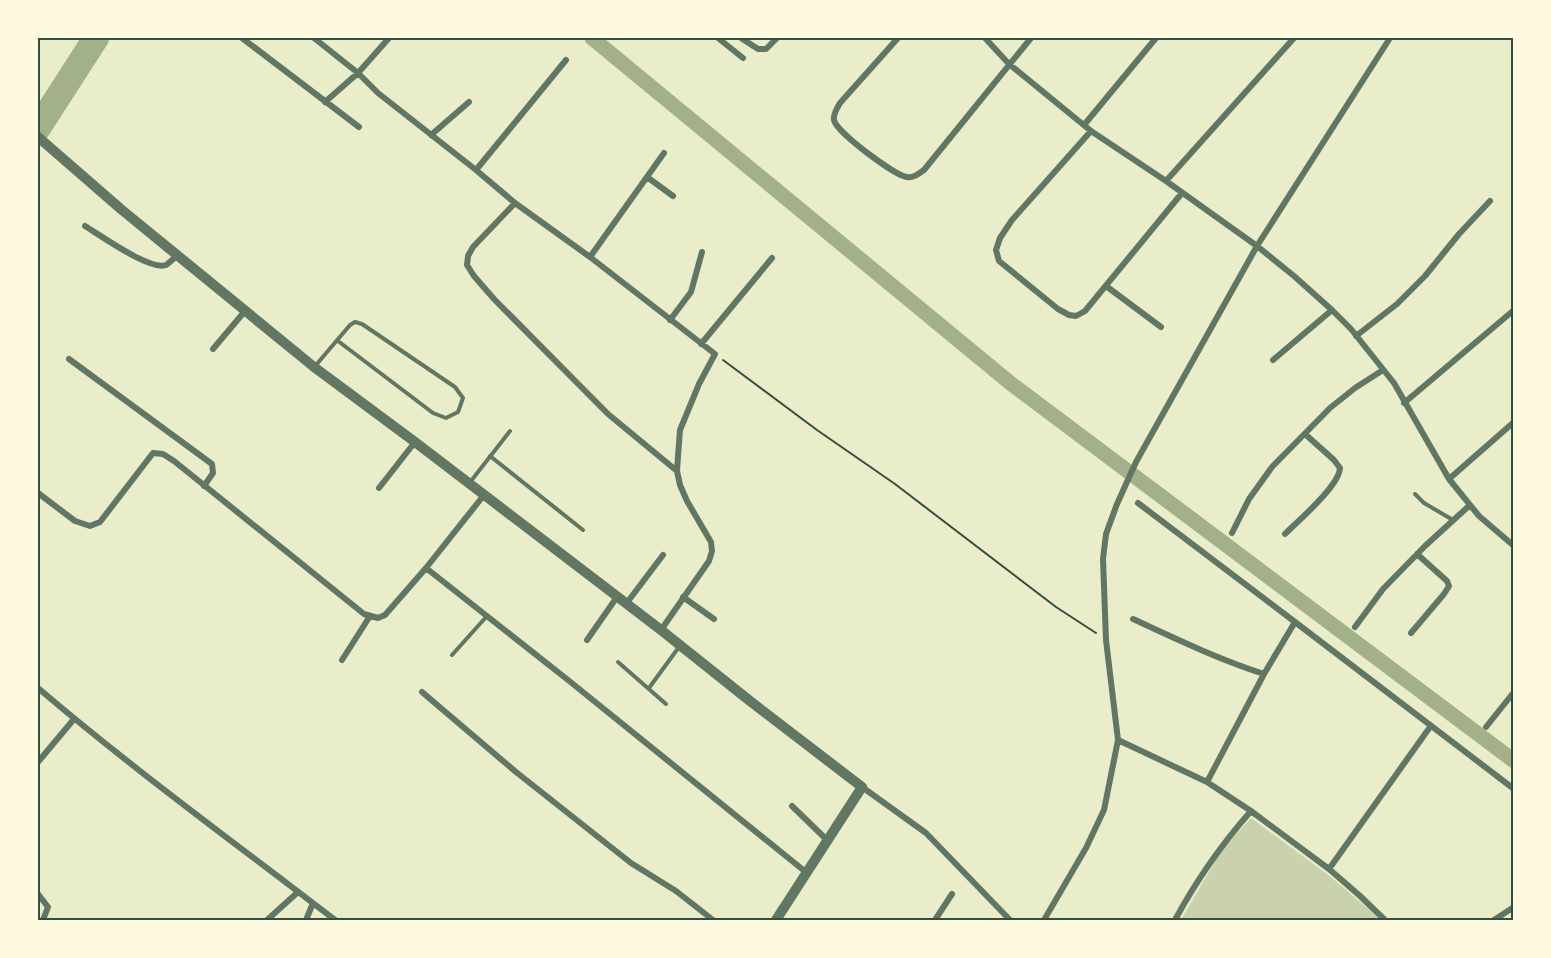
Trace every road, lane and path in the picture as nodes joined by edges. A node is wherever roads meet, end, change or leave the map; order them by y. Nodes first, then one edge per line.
1 (242, 38) edge
2 (314, 38) edge
3 (389, 38) edge
4 (718, 38) edge
5 (741, 38) edge
6 (777, 38) edge
7 (898, 38) edge
8 (985, 38) edge
9 (1031, 38) edge
10 (1156, 38) edge
11 (1294, 38) edge
12 (1390, 38) edge
13 (744, 58) dead end
14 (566, 60) dead end
15 (1009, 64) junction
16 (358, 73) junction
17 (325, 102) junction
18 (469, 102) dead end
19 (1084, 125) junction
20 (359, 127) dead end
21 (1091, 131) junction
22 (431, 135) junction
23 (38, 137) edge
24 (664, 153) dead end
25 (476, 170) junction
26 (647, 177) junction
27 (1166, 181) junction
28 (1182, 193) junction
29 (673, 196) dead end
30 (1490, 201) dead end
31 (515, 203) junction
32 (85, 226) dead end
33 (1257, 246) junction
34 (702, 252) dead end
35 (177, 256) junction
36 (590, 257) junction
37 (772, 258) dead end
38 (1106, 286) junction
39 (1332, 310) junction
40 (1514, 310) edge
41 (245, 311) junction
42 (670, 320) junction
43 (1161, 327) dead end
44 (1356, 336) junction
45 (338, 341) junction
46 (701, 344) junction
47 (213, 349) dead end
48 (715, 354) junction
49 (69, 359) dead end
50 (1273, 360) dead end
51 (314, 367) junction
52 (1383, 370) junction
53 (1404, 403) junction
54 (1514, 422) edge
55 (510, 431) dead end
56 (1305, 434) junction
57 (415, 442) junction
58 (490, 456) junction
59 (677, 471) junction
60 (1449, 479) junction
61 (468, 484) junction
62 (204, 486) junction
63 (379, 488) dead end
64 (38, 493) edge
65 (1415, 494) dead end
66 (484, 495) junction
67 (1138, 503) dead end
68 (1470, 505) junction
69 (1454, 521) junction
70 (584, 530) dead end
71 (1232, 533) dead end
72 (1285, 534) dead end
73 (1514, 546) edge
74 (1417, 554) junction
75 (663, 555) dead end
76 (426, 568) junction
77 (683, 597) junction
78 (622, 600) junction
79 (487, 615) junction
80 (370, 616) junction
81 (714, 619) dead end
82 (1133, 619) dead end
83 (1295, 622) junction
84 (1355, 627) dead end
85 (661, 630) junction
86 (1411, 633) dead end
87 (587, 640) dead end
88 (1106, 640) junction
89 (680, 645) junction
90 (452, 655) dead end
91 (342, 660) dead end
92 (618, 662) dead end
93 (1264, 674) junction
94 (38, 688) edge
95 (649, 688) junction
96 (422, 692) dead end
97 (1514, 692) edge
98 (666, 704) dead end
99 (74, 719) junction
100 (1430, 727) junction
101 (1486, 728) dead end
102 (1118, 740) junction
103 (38, 762) edge
104 (1207, 782) junction
105 (862, 787) junction
106 (1514, 789) edge
107 (792, 806) dead end
108 (1251, 811) junction
109 (827, 840) junction
110 (1329, 869) junction
111 (807, 873) junction
112 (298, 892) junction
113 (38, 894) edge
114 (952, 894) dead end
115 (313, 903) junction
116 (1514, 907) edge
117 (43, 921) edge
118 (267, 921) edge
119 (306, 921) edge
120 (335, 921) edge
121 (713, 921) edge
122 (776, 921) edge
123 (935, 921) edge
124 (1010, 921) edge
125 (1044, 921) edge
126 (1175, 921) edge
127 (1385, 921) edge
128 (1494, 921) edge

1 - 17 street
2 - 16 street
3 - 16 street
4 - 13 street
5 - 6 street
7 - 15 street
8 - 15 street
9 - 15 street
10 - 19 street
11 - 27 street
12 - 33 street
14 - 25 street
15 - 19 street
16 - 17 street
16 - 22 street
17 - 20 street
18 - 22 street
19 - 21 street
21 - 27 street
21 - 38 street
22 - 25 street
23 - 35 street
24 - 26 street
25 - 31 street
26 - 29 street
26 - 36 street
27 - 28 street
28 - 33 street
28 - 38 street
30 - 44 street
31 - 36 street
31 - 59 street
32 - 35 street
33 - 39 street
33 - 88 street
34 - 42 street
35 - 41 street
36 - 42 street
37 - 46 street
38 - 43 street
39 - 44 street
39 - 50 street
40 - 53 street
41 - 47 street
41 - 51 street
42 - 46 street
44 - 52 street
45 - 45 lane
45 - 51 lane
46 - 48 street
48 - 59 street
48 - 88 path
49 - 62 street
51 - 57 street
52 - 53 street
52 - 56 street
53 - 60 street
54 - 60 street
55 - 58 lane
56 - 71 street
56 - 72 street
57 - 61 street
57 - 63 street
58 - 61 lane
58 - 70 lane
59 - 77 street
60 - 68 street
61 - 66 street
62 - 64 street
62 - 80 street
65 - 69 lane
66 - 76 street
66 - 78 street
67 - 83 street
68 - 69 street
68 - 73 street
69 - 74 street
74 - 84 street
74 - 86 street
75 - 78 street
76 - 79 street
76 - 80 street
77 - 81 street
77 - 85 street
78 - 85 street
78 - 87 street
79 - 90 lane
79 - 111 street
80 - 91 street
82 - 93 street
83 - 93 street
83 - 100 street
85 - 89 street
88 - 102 street
89 - 95 lane
89 - 105 street
92 - 95 lane
93 - 104 street
94 - 99 street
95 - 98 lane
96 - 121 street
97 - 101 street
99 - 103 street
99 - 112 street
100 - 106 street
100 - 110 street
102 - 104 street
102 - 125 street
104 - 108 street
105 - 109 street
105 - 124 street
107 - 109 street
108 - 110 street
108 - 126 street
109 - 111 street
110 - 127 street
111 - 122 street
112 - 115 street
112 - 118 street
113 - 117 street
114 - 123 street
115 - 119 street
115 - 120 street
116 - 128 street

